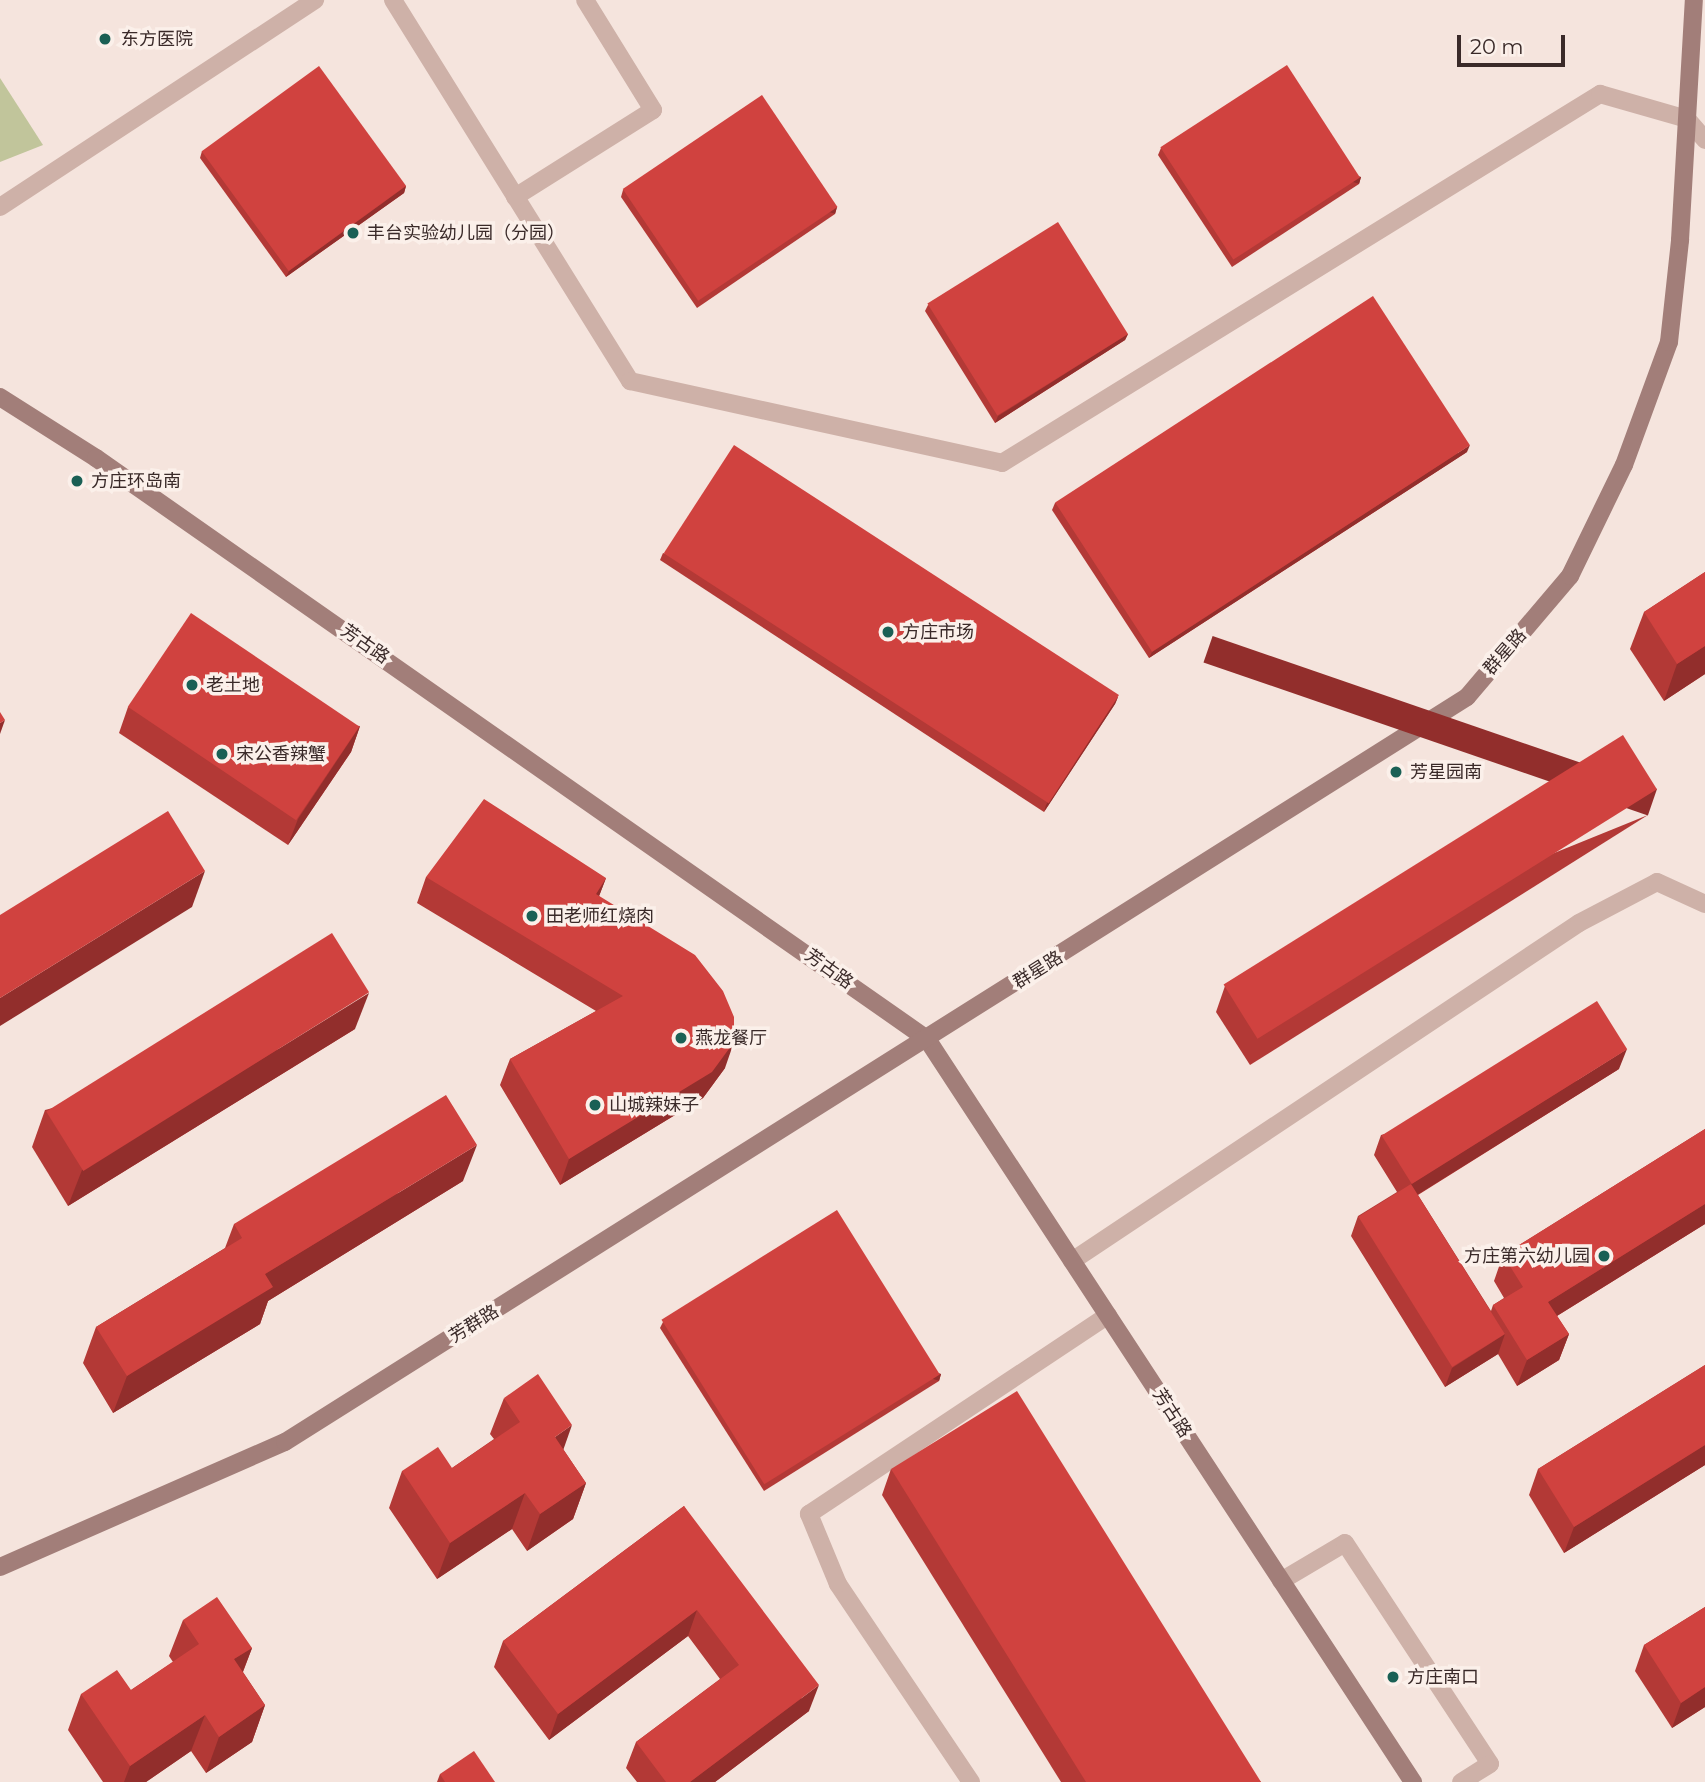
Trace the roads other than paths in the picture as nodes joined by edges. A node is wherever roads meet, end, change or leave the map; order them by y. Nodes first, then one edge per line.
1 (315, 0) edge
2 (393, 0) edge
3 (585, 0) edge
4 (1694, 0) edge
5 (1687, 119) junction
6 (1705, 140) edge
7 (515, 197) junction
8 (0, 207) edge
9 (0, 397) edge
10 (1705, 904) edge
11 (927, 1039) junction
12 (1072, 1261) junction
13 (1108, 1315) junction
14 (0, 1567) edge
15 (1281, 1581) junction
16 (971, 1782) edge
17 (1413, 1782) edge
18 (1461, 1782) edge

1 - 8 lane
2 - 7 lane
3 - 7 lane
4 - 5 street, 群星路
5 - 6 lane
5 - 7 lane
5 - 11 street, 群星路
9 - 11 street, 芳古路
10 - 12 lane
11 - 12 street, 芳古路
11 - 14 street, 芳群路
12 - 13 street, 芳古路
13 - 15 street, 芳古路
13 - 16 lane
15 - 17 street, 芳古路
15 - 18 lane

